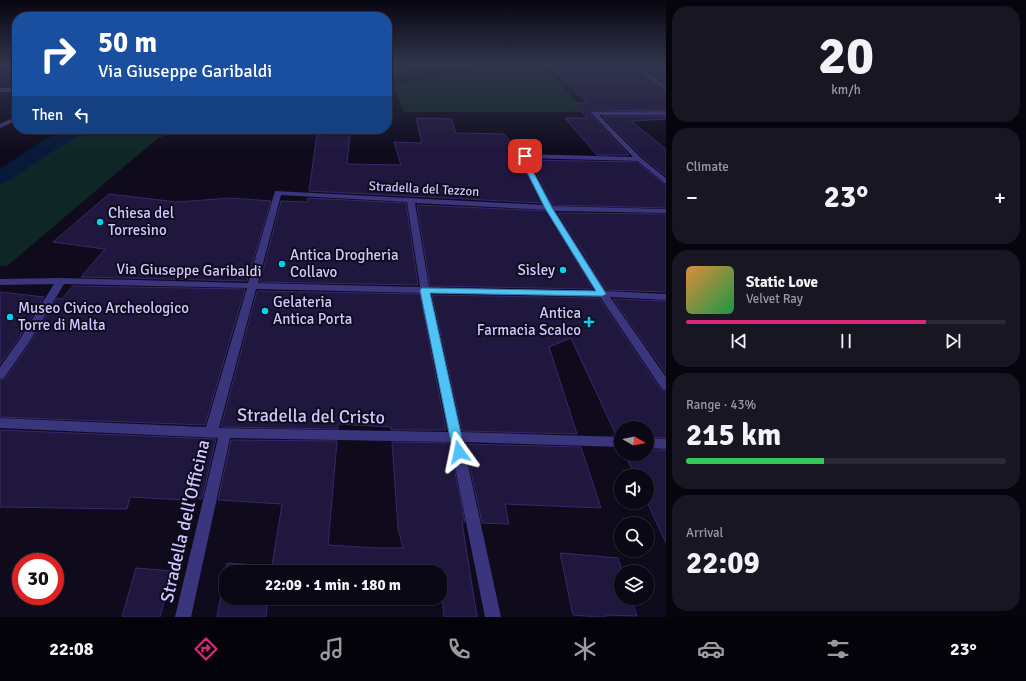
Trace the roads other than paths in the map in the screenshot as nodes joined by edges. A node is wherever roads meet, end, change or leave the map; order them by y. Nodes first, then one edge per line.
1 (666, 113) edge
2 (12, 120) edge
3 (0, 126) edge
4 (639, 159) junction
5 (666, 182) edge
6 (411, 202) junction
7 (548, 208) junction
8 (666, 210) edge
9 (61, 281) junction
10 (0, 282) edge
11 (251, 286) junction
12 (425, 290) junction
13 (602, 294) junction
14 (666, 297) edge
15 (0, 375) edge
16 (666, 386) edge
17 (0, 423) edge
18 (218, 432) junction
19 (456, 437) junction
20 (614, 442) edge
21 (654, 443) edge
22 (666, 444) edge
23 (183, 617) edge
24 (493, 617) edge

1 - 4 street
2 - 3 street
4 - 5 street
4 - 7 street
6 - 7 street, Stradella del Tezzon
6 - 11 street, Stradella del Tezzon
6 - 12 street
7 - 8 street, Stradella del Tezzon
7 - 13 street
9 - 10 street, Via Giuseppe Garibaldi
9 - 11 street, Via Giuseppe Garibaldi
9 - 15 street
11 - 12 street, Via Giuseppe Garibaldi
11 - 18 street, Stradella dell'Officina
12 - 13 street, Via Giuseppe Garibaldi
12 - 19 street
13 - 14 street, Via Giuseppe Garibaldi
13 - 16 street
17 - 18 street, Stradella del Cristo
18 - 19 street, Stradella del Cristo
18 - 23 street, Stradella dell'Officina
19 - 20 street, Stradella del Cristo
19 - 24 street
21 - 22 street

